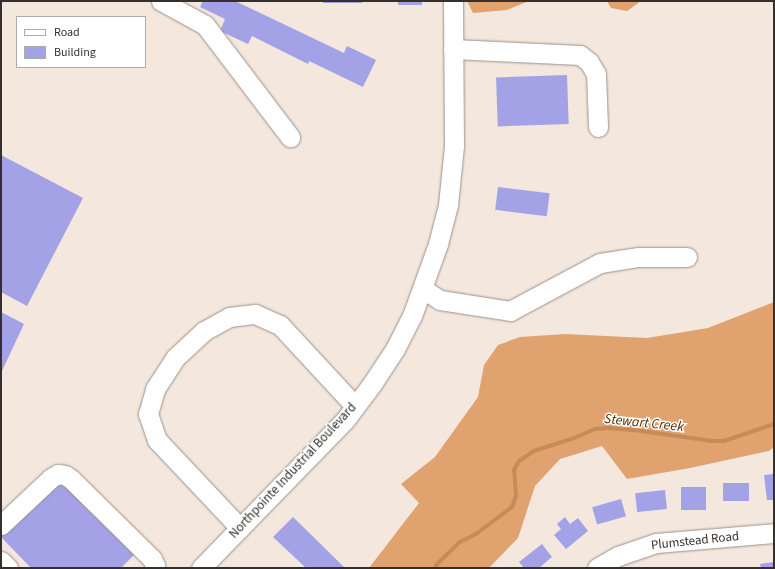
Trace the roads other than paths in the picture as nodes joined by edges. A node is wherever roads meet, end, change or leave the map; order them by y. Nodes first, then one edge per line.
1 (161, 1) edge
2 (454, 1) edge
3 (453, 49) junction
4 (598, 127) dead end
5 (290, 137) dead end
6 (687, 257) dead end
7 (423, 289) junction
8 (356, 406) junction
9 (1, 525) edge
10 (240, 528) junction
11 (774, 533) edge
12 (1, 561) edge
13 (155, 567) edge
14 (8, 568) edge
15 (201, 568) edge
16 (597, 568) edge

1 - 5 street
2 - 3 street, Northpointe Industrial Boulevard
3 - 4 street
3 - 7 street, Northpointe Industrial Boulevard
6 - 7 street
7 - 8 street, Northpointe Industrial Boulevard
8 - 10 street, Northpointe Industrial Boulevard
8 - 10 street
9 - 13 street
10 - 15 street, Northpointe Industrial Boulevard
11 - 16 street, Plumstead Road
12 - 14 street

